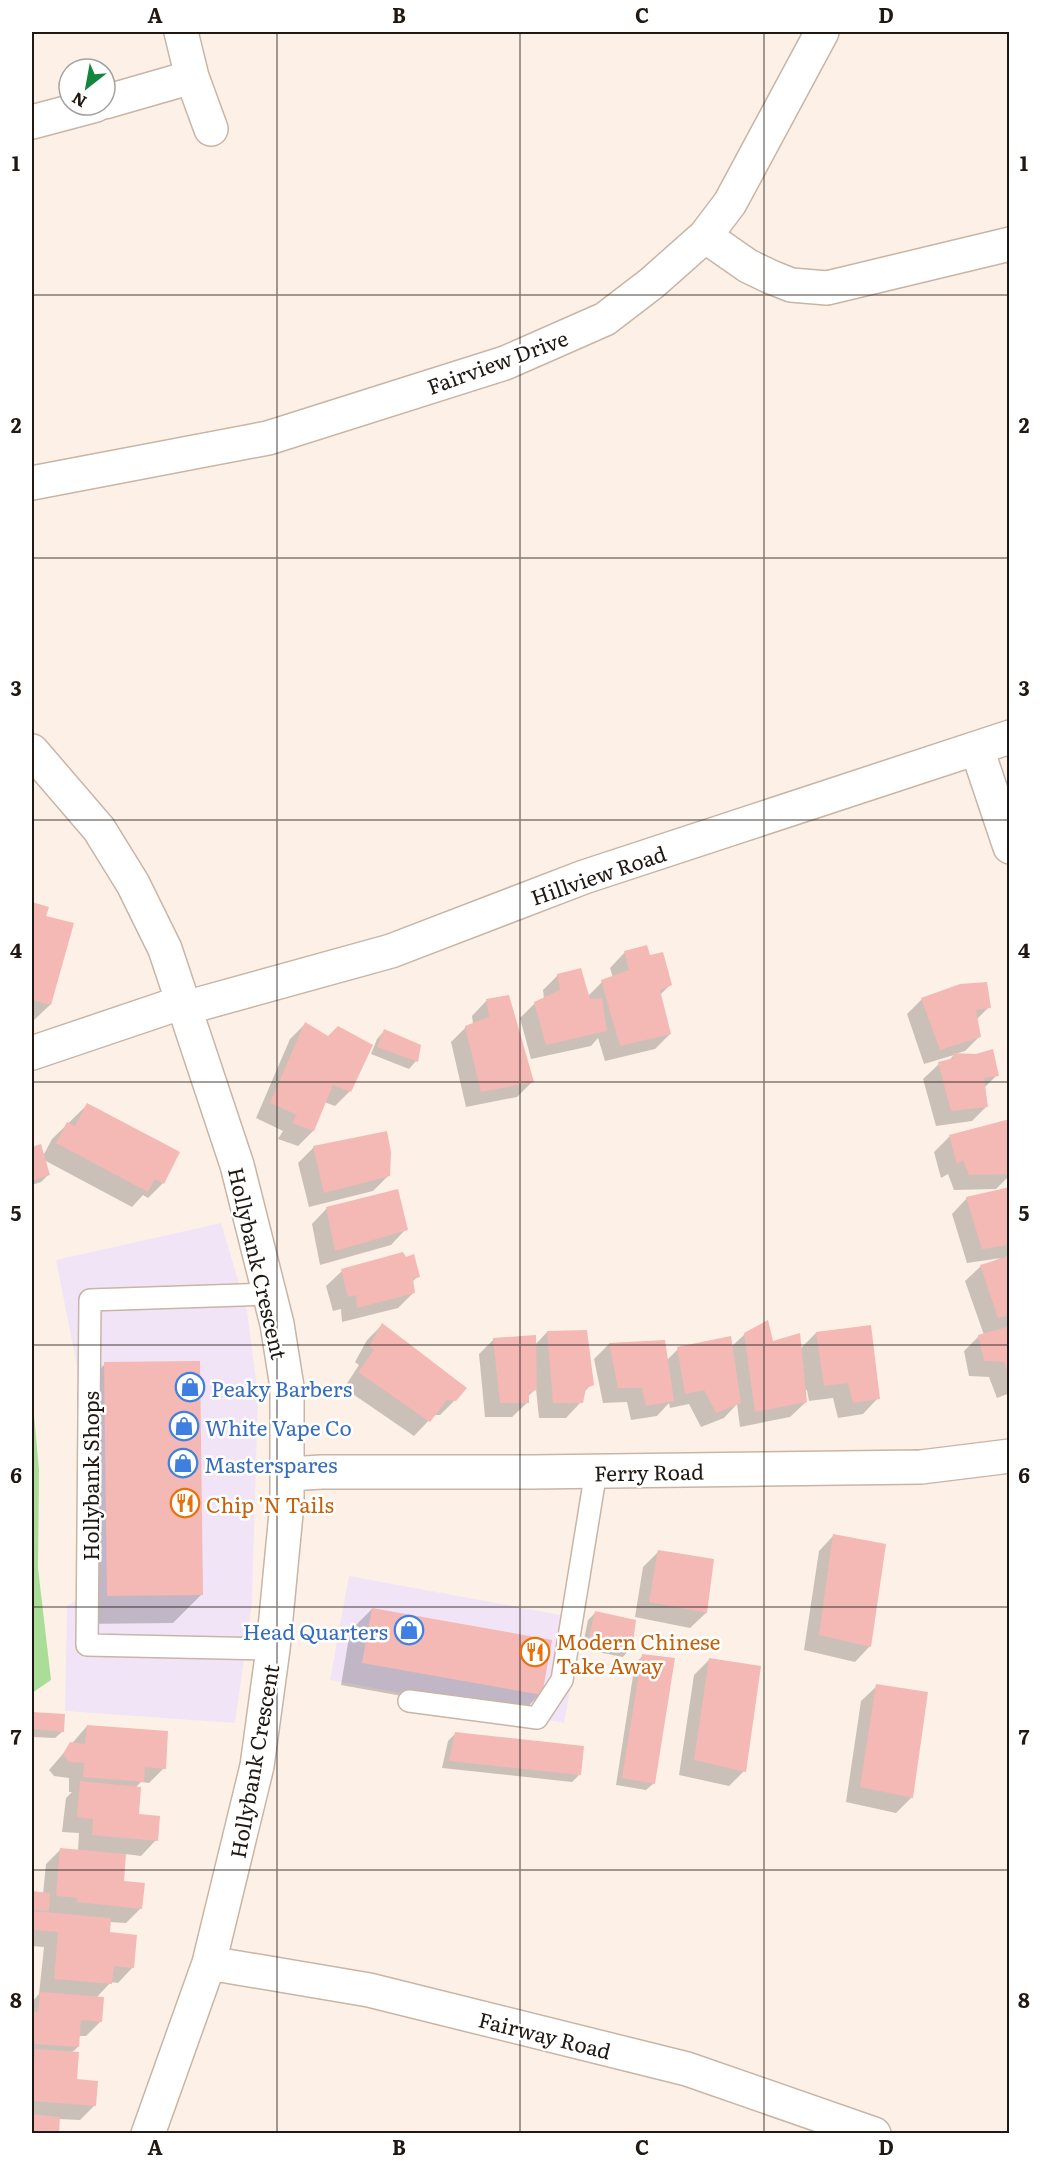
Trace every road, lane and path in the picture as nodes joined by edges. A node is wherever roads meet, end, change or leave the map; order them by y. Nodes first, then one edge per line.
1 (181, 32) edge
2 (822, 32) edge
3 (192, 77) junction
4 (117, 99) edge
5 (57, 115) edge
6 (32, 122) edge
7 (211, 129) dead end
8 (705, 236) junction
9 (1010, 244) edge
10 (32, 483) edge
11 (1010, 737) edge
12 (977, 749) junction
13 (32, 751) edge
14 (1010, 847) edge
15 (184, 1005) junction
16 (32, 1053) edge
17 (268, 1294) junction
18 (1010, 1456) edge
19 (596, 1471) junction
20 (288, 1474) junction
21 (273, 1649) junction
22 (409, 1701) dead end
23 (209, 1963) junction
24 (148, 2133) edge
25 (874, 2133) edge

1 - 3 street
2 - 8 street, Fairview Drive
3 - 4 street
3 - 7 street
5 - 6 street
8 - 9 street
8 - 10 street, Fairview Drive
11 - 12 street, Hillview Road
12 - 14 street
12 - 15 street, Hillview Road
13 - 15 street, Hollybank Crescent
15 - 16 street, Hillview Road
15 - 17 street, Hollybank Crescent
17 - 20 street, Hollybank Crescent
17 - 21 lane, Hollybank Shops
18 - 19 street, Ferry Road
19 - 20 street, Ferry Road
19 - 22 lane
20 - 21 street, Hollybank Crescent
21 - 23 street, Hollybank Crescent
23 - 24 street, Hollybank Crescent
23 - 25 street, Fairway Road

